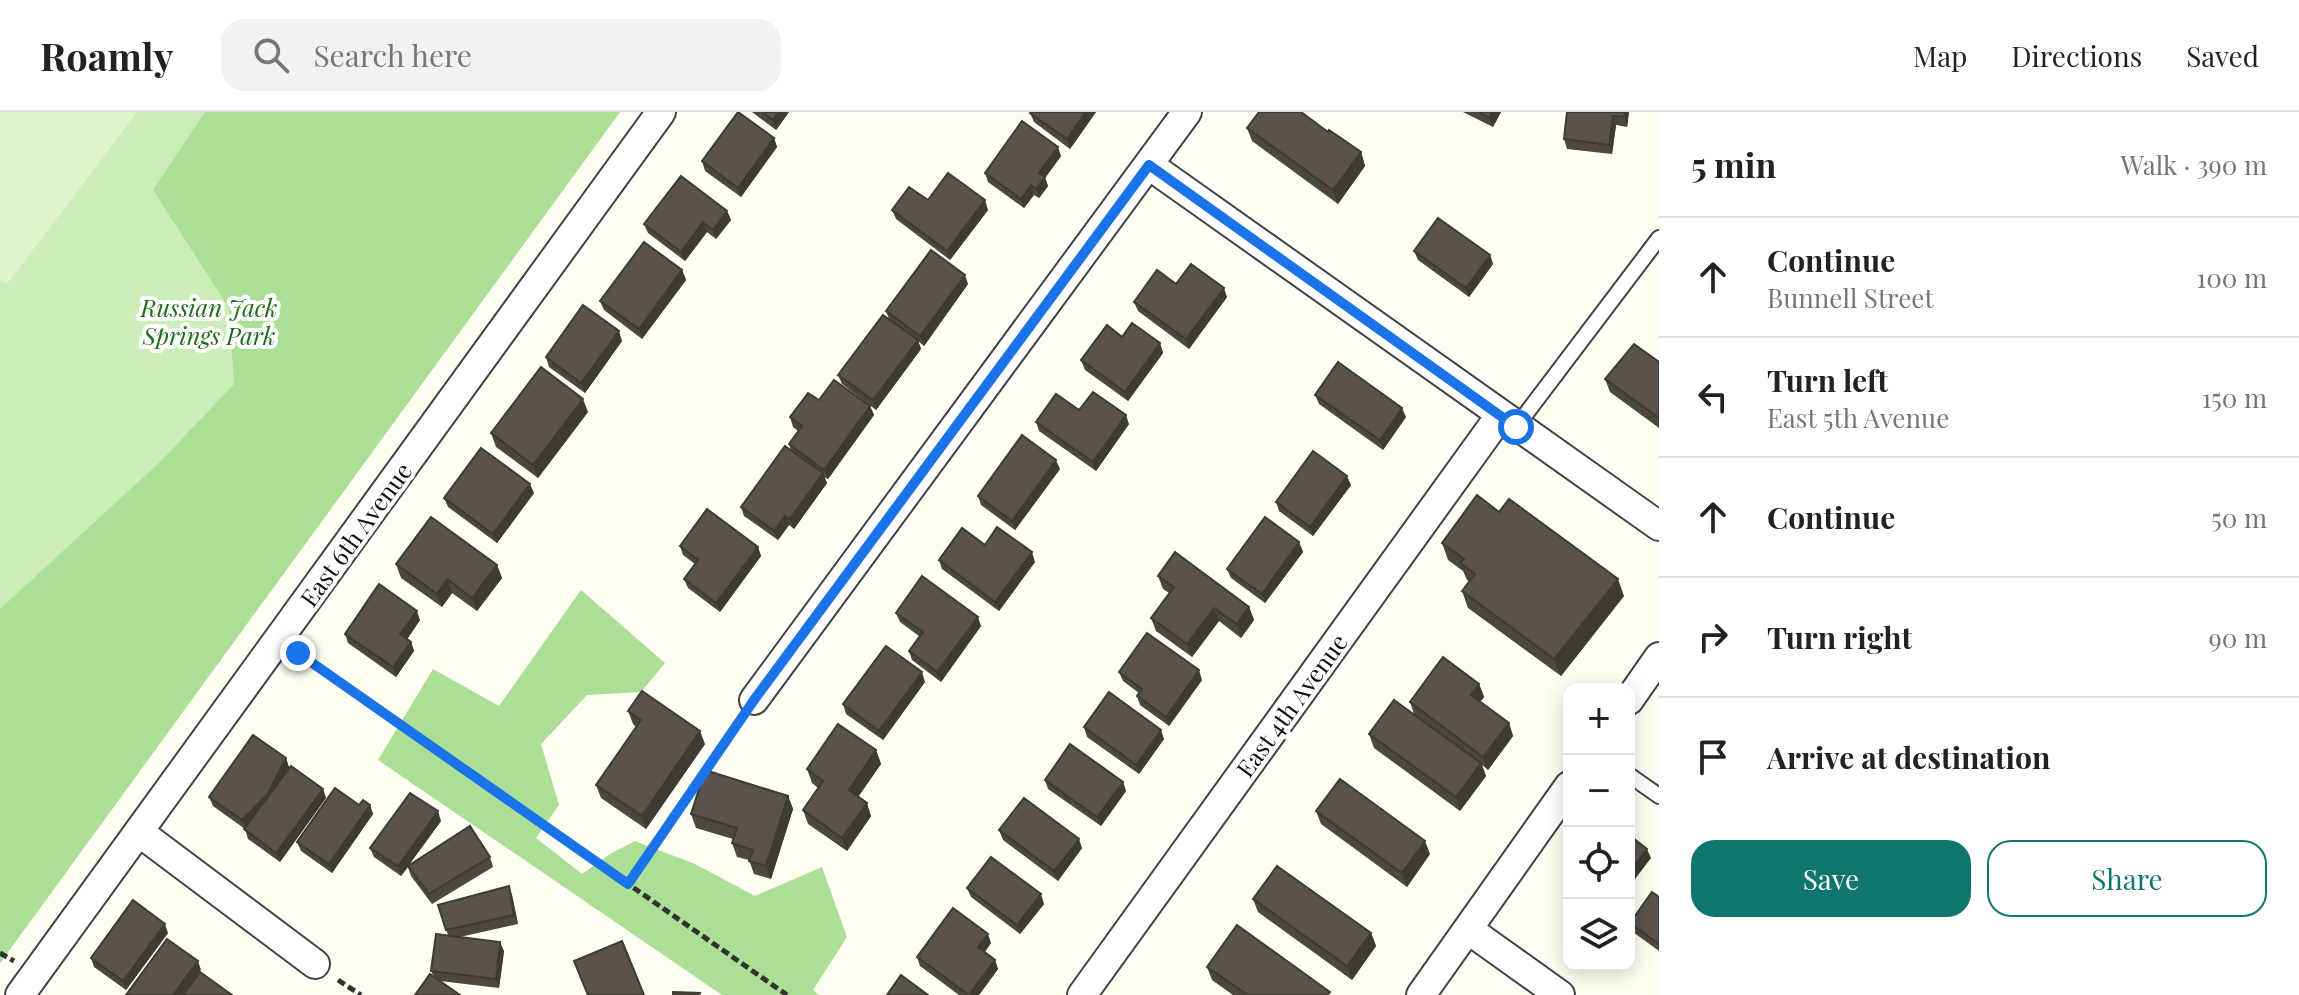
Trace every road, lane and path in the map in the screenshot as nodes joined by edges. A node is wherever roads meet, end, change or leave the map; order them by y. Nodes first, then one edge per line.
1 (661, 112) edge
2 (1187, 112) edge
3 (1149, 165) junction
4 (1659, 238) edge
5 (1508, 421) junction
6 (1659, 526) edge
7 (278, 639) junction
8 (1659, 657) edge
9 (1635, 691) edge
10 (754, 700) joint
11 (1635, 779) edge
12 (1563, 795) edge
13 (1659, 796) edge
14 (139, 832) junction
15 (628, 884) junction
16 (1469, 930) junction
17 (315, 964) dead end
18 (20, 995) edge
19 (787, 995) edge
20 (1082, 995) edge
21 (1421, 995) edge
22 (1560, 995) edge

1 - 7 street, East 6th Avenue
2 - 3 street
3 - 5 street
3 - 10 street
4 - 5 lane
5 - 6 street
5 - 20 street, East 4th Avenue
7 - 14 street, East 6th Avenue
7 - 15 path
8 - 9 street
10 - 15 path
11 - 13 lane
12 - 16 street
14 - 17 street
14 - 18 street, East 6th Avenue
15 - 19 path
16 - 21 street
16 - 22 street

